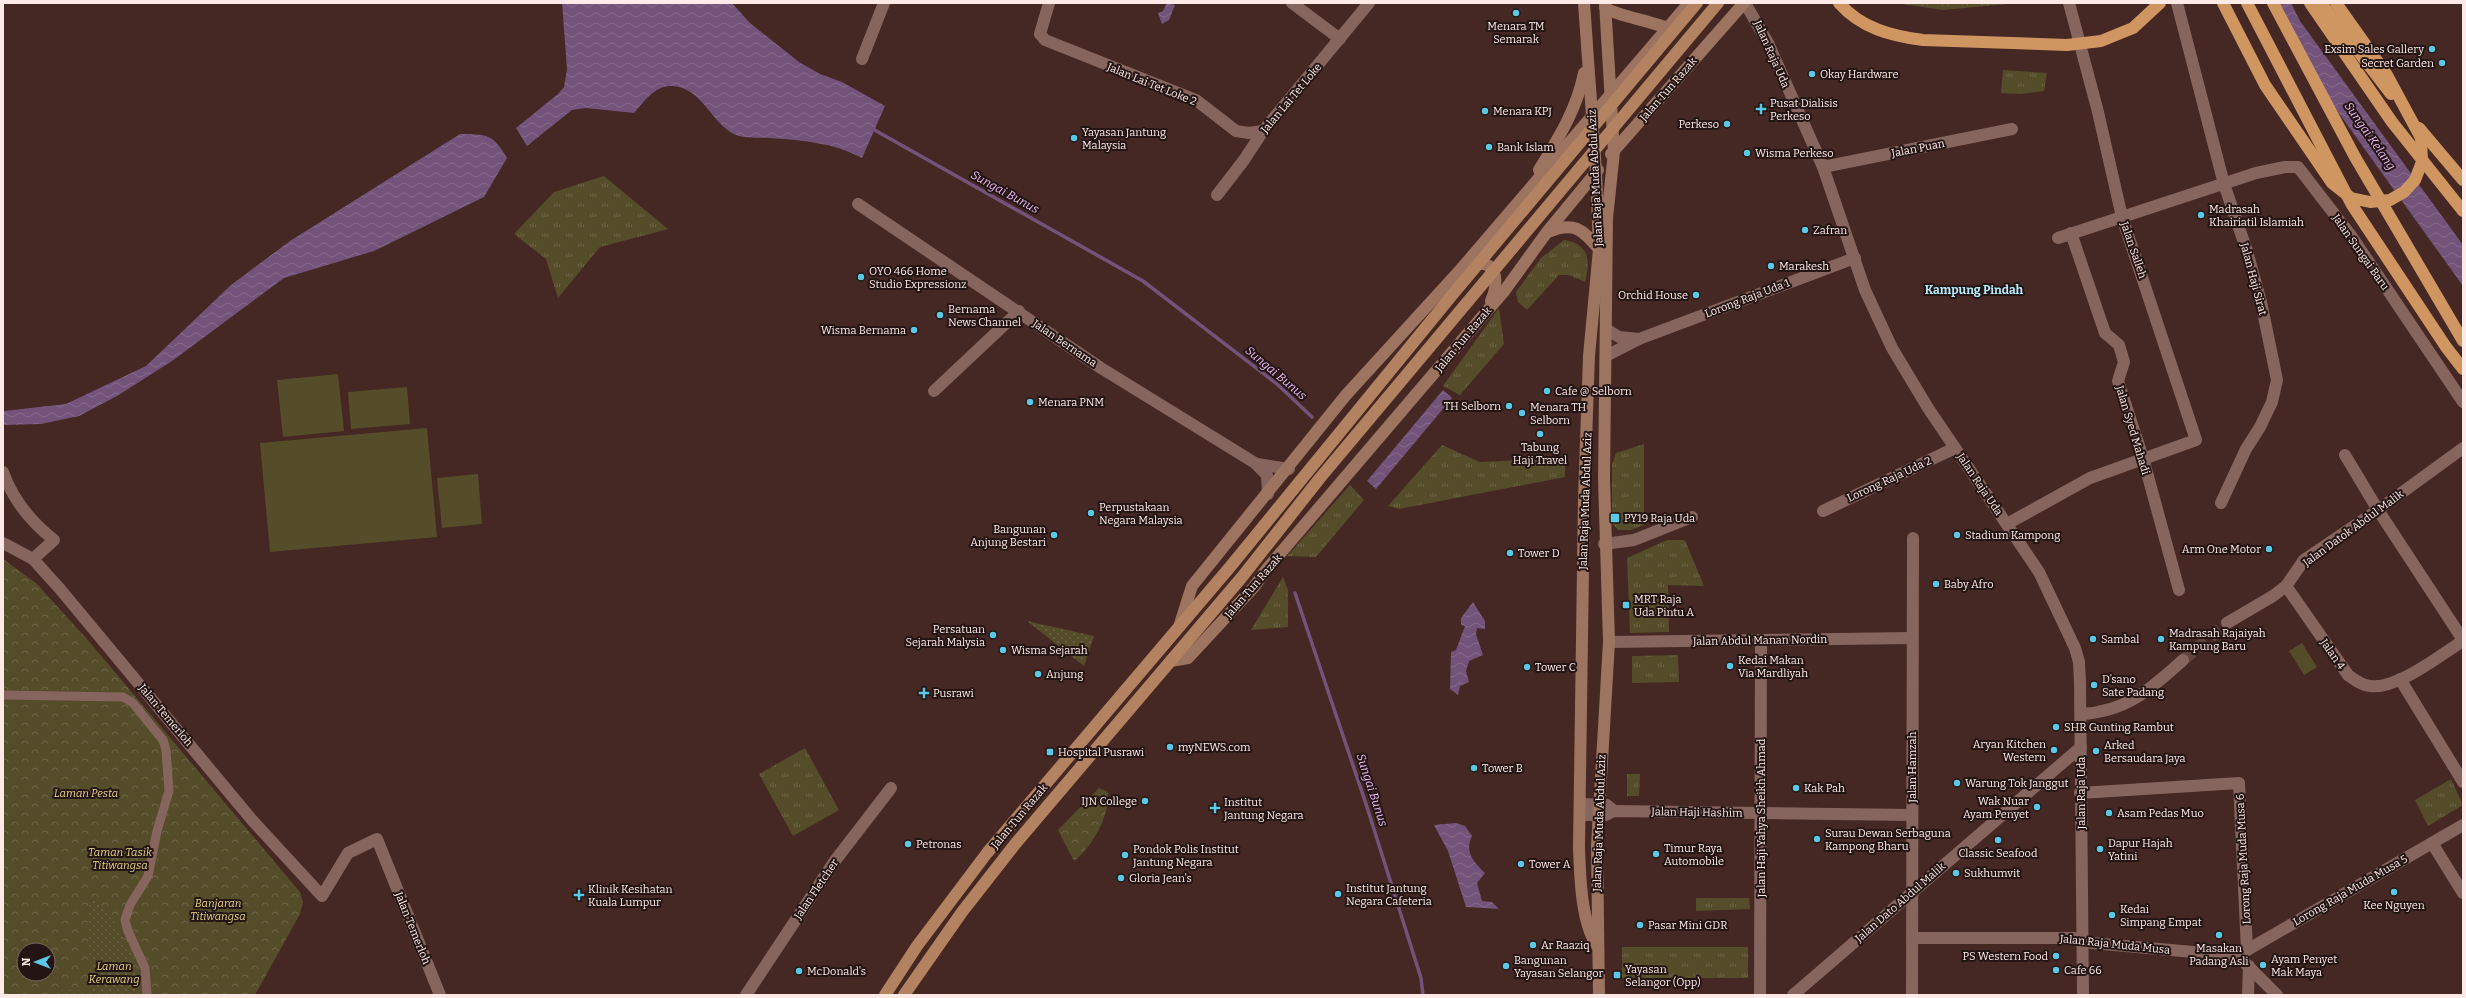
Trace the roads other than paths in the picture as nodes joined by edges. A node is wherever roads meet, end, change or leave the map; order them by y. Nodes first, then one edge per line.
1 (884, 3) edge
2 (1049, 3) edge
3 (1292, 3) edge
4 (1369, 3) edge
5 (1584, 3) edge
6 (1689, 3) edge
7 (1697, 3) edge
8 (1718, 3) edge
9 (1744, 3) edge
10 (1839, 3) edge
11 (2069, 3) edge
12 (2160, 3) edge
13 (2177, 3) edge
14 (2223, 3) edge
15 (2247, 3) edge
16 (2258, 3) edge
17 (2273, 3) edge
18 (2310, 3) edge
19 (2321, 3) edge
20 (2336, 3) edge
21 (1605, 5) edge
22 (2258, 22) junction
23 (1667, 28) junction
24 (1340, 39) junction
25 (862, 59) dead end
26 (1587, 59) junction
27 (1610, 95) junction
28 (1592, 119) junction
29 (2012, 129) dead end
30 (1263, 131) junction
31 (1614, 152) junction
32 (1823, 167) junction
33 (1596, 172) junction
34 (2463, 180) edge
35 (2224, 184) junction
36 (1216, 195) dead end
37 (1523, 197) junction
38 (858, 204) dead end
39 (2463, 211) edge
40 (2122, 217) junction
41 (1547, 232) junction
42 (2071, 233) junction
43 (2058, 238) dead end
44 (1599, 249) junction
45 (1855, 258) junction
46 (1461, 269) junction
47 (1489, 308) junction
48 (1019, 311) junction
49 (1606, 329) junction
50 (1639, 339) junction
51 (2463, 341) edge
52 (1589, 356) junction
53 (1606, 356) junction
54 (2463, 369) edge
55 (934, 390) dead end
56 (2463, 402) edge
57 (1955, 448) junction
58 (2463, 448) edge
59 (2345, 455) dead end
60 (2143, 458) junction
61 (1254, 463) junction
62 (1289, 469) junction
63 (3, 472) edge
64 (1268, 494) junction
65 (2221, 503) dead end
66 (2378, 510) junction
67 (1822, 511) dead end
68 (1692, 517) dead end
69 (2007, 524) junction
70 (1913, 538) dead end
71 (3, 543) edge
72 (1604, 544) junction
73 (33, 559) junction
74 (2286, 586) junction
75 (2179, 590) dead end
76 (2227, 623) tunnel mouth
77 (1179, 627) junction
78 (1912, 638) junction
79 (1761, 640) junction
80 (2463, 641) edge
81 (1608, 642) junction
82 (2183, 660) tunnel mouth
83 (1171, 661) junction
84 (2400, 679) junction
85 (3, 694) edge
86 (2081, 714) junction
87 (2081, 747) junction
88 (2463, 782) edge
89 (891, 788) dead end
90 (2080, 792) junction
91 (1580, 810) junction
92 (1598, 810) junction
93 (1761, 813) junction
94 (1911, 815) junction
95 (2463, 825) edge
96 (2432, 843) junction
97 (1911, 893) junction
98 (2463, 893) edge
99 (1912, 938) junction
100 (2083, 942) junction
101 (1599, 948) junction
102 (2243, 953) junction
103 (2249, 966) junction
104 (147, 995) edge
105 (440, 995) edge
106 (747, 995) edge
107 (885, 995) edge
108 (904, 995) edge
109 (1599, 995) edge
110 (1760, 995) edge
111 (1793, 995) edge
112 (1912, 995) edge
113 (2083, 995) edge
114 (2248, 995) edge
115 (2277, 995) edge

1 - 25 street
2 - 30 street, Jalan Lai Tet Loke 2
3 - 24 street
4 - 24 street, Jalan Lai Tet Loke
5 - 26 main road, Jalan Raja Muda Abdul Aziz
6 - 23 main road, Jalan Tun Razak
7 - 77 main road, Jalan Tun Razak
8 - 83 main road, Jalan Tun Razak
9 - 31 main road, Jalan Tun Razak
9 - 32 street, Jalan Raja Uda
10 - 12 highway
11 - 40 street, Jalan Salleh
13 - 35 street, Jalan Haji Sirat
14 - 20 highway
15 - 22 highway
16 - 22 highway
17 - 51 highway
18 - 39 highway
19 - 34 highway
21 - 23 main road
21 - 27 main road, Jalan Raja Muda Abdul Aziz
22 - 54 highway
23 - 27 main road, Jalan Tun Razak
24 - 30 street, Jalan Lai Tet Loke
26 - 28 main road, Jalan Raja Muda Abdul Aziz
26 - 37 main road
27 - 28 main road, Jalan Tun Razak
27 - 31 main road, Jalan Raja Muda Abdul Aziz
28 - 33 main road, Jalan Raja Muda Abdul Aziz
28 - 37 main road, Jalan Tun Razak
29 - 32 street, Jalan Puan
30 - 36 street, Jalan Lai Tet Loke
31 - 33 main road, Jalan Tun Razak
31 - 49 main road, Jalan Raja Muda Abdul Aziz
32 - 45 street, Jalan Raja Uda
33 - 41 main road, Jalan Tun Razak
33 - 44 main road, Jalan Raja Muda Abdul Aziz
35 - 40 street
35 - 56 street, Jalan Sungai Baru
35 - 65 street, Jalan Haji Sirat
37 - 46 main road, Jalan Tun Razak
38 - 48 street, Jalan Bernama
40 - 42 street
40 - 60 street, Jalan Salleh
41 - 44 main road
41 - 47 main road, Jalan Tun Razak
42 - 43 street
42 - 60 street, Jalan Syed Mahadi
44 - 52 main road, Jalan Raja Muda Abdul Aziz
45 - 50 street, Lorong Raja Uda 1
45 - 57 street, Jalan Raja Uda
46 - 47 main road
46 - 62 main road, Jalan Tun Razak
47 - 83 main road, Jalan Tun Razak
48 - 55 street
48 - 61 street, Jalan Bernama
49 - 50 street
49 - 53 main road, Jalan Raja Muda Abdul Aziz
50 - 53 street, Lorong Raja Uda 1
52 - 53 main road
52 - 91 main road, Jalan Raja Muda Abdul Aziz
53 - 72 main road, Jalan Raja Muda Abdul Aziz
57 - 67 street, Lorong Raja Uda 2
57 - 69 street, Jalan Raja Uda
58 - 66 street, Jalan Datok Abdul Malik
59 - 66 street
60 - 69 street
60 - 75 street, Jalan Syed Mahadi
61 - 62 street, Jalan Bernama
61 - 64 street, Jalan Bernama
62 - 64 main road, Jalan Tun Razak
63 - 73 street
64 - 77 main road, Jalan Tun Razak
66 - 74 street, Jalan Datok Abdul Malik
66 - 80 street
68 - 72 street
69 - 86 street, Jalan Raja Uda
70 - 78 street, Jalan Hamzah
71 - 73 street, Jalan Temerloh
72 - 81 main road, Jalan Raja Muda Abdul Aziz
73 - 105 street, Jalan Temerloh
74 - 76 street, Jalan Datok Abdul Malik
74 - 84 street, Jalan 4
77 - 107 main road, Jalan Tun Razak
78 - 79 street, Jalan Abdul Manan Nordin
78 - 94 street, Jalan Hamzah
79 - 81 street, Jalan Abdul Manan Nordin
79 - 93 street, Jalan Haji Yahya Sheikh Ahmad
80 - 84 street, Jalan 4
81 - 92 main road, Jalan Raja Muda Abdul Aziz
82 - 86 street
83 - 108 main road, Jalan Tun Razak
84 - 88 street
85 - 104 street
86 - 87 street, Jalan Raja Uda
87 - 90 street, Jalan Raja Uda
87 - 97 street, Jalan Dato Abdul Malik
89 - 106 street, Jalan Fletcher
90 - 100 street, Jalan Raja Uda
90 - 102 street, Lorong Raja Muda Musa 6
91 - 92 street, Jalan Haji Hashim
91 - 101 main road, Jalan Raja Muda Abdul Aziz
92 - 93 street, Jalan Haji Hashim
92 - 101 main road, Jalan Raja Muda Abdul Aziz
93 - 94 street, Jalan Haji Hashim
93 - 110 street, Jalan Haji Yahya Sheikh Ahmad
94 - 97 street, Jalan Hamzah
95 - 96 street, Lorong Raja Muda Musa 5
96 - 98 street
96 - 102 street, Lorong Raja Muda Musa 5
97 - 99 street, Jalan Hamzah
97 - 111 street, Jalan Dato Abdul Malik
99 - 100 street, Jalan Raja Muda Musa
99 - 112 street, Jalan Hamzah
100 - 102 street, Jalan Raja Muda Musa
100 - 113 street, Jalan Raja Uda
101 - 109 main road, Jalan Raja Muda Abdul Aziz
102 - 103 street
103 - 114 street
103 - 115 street

